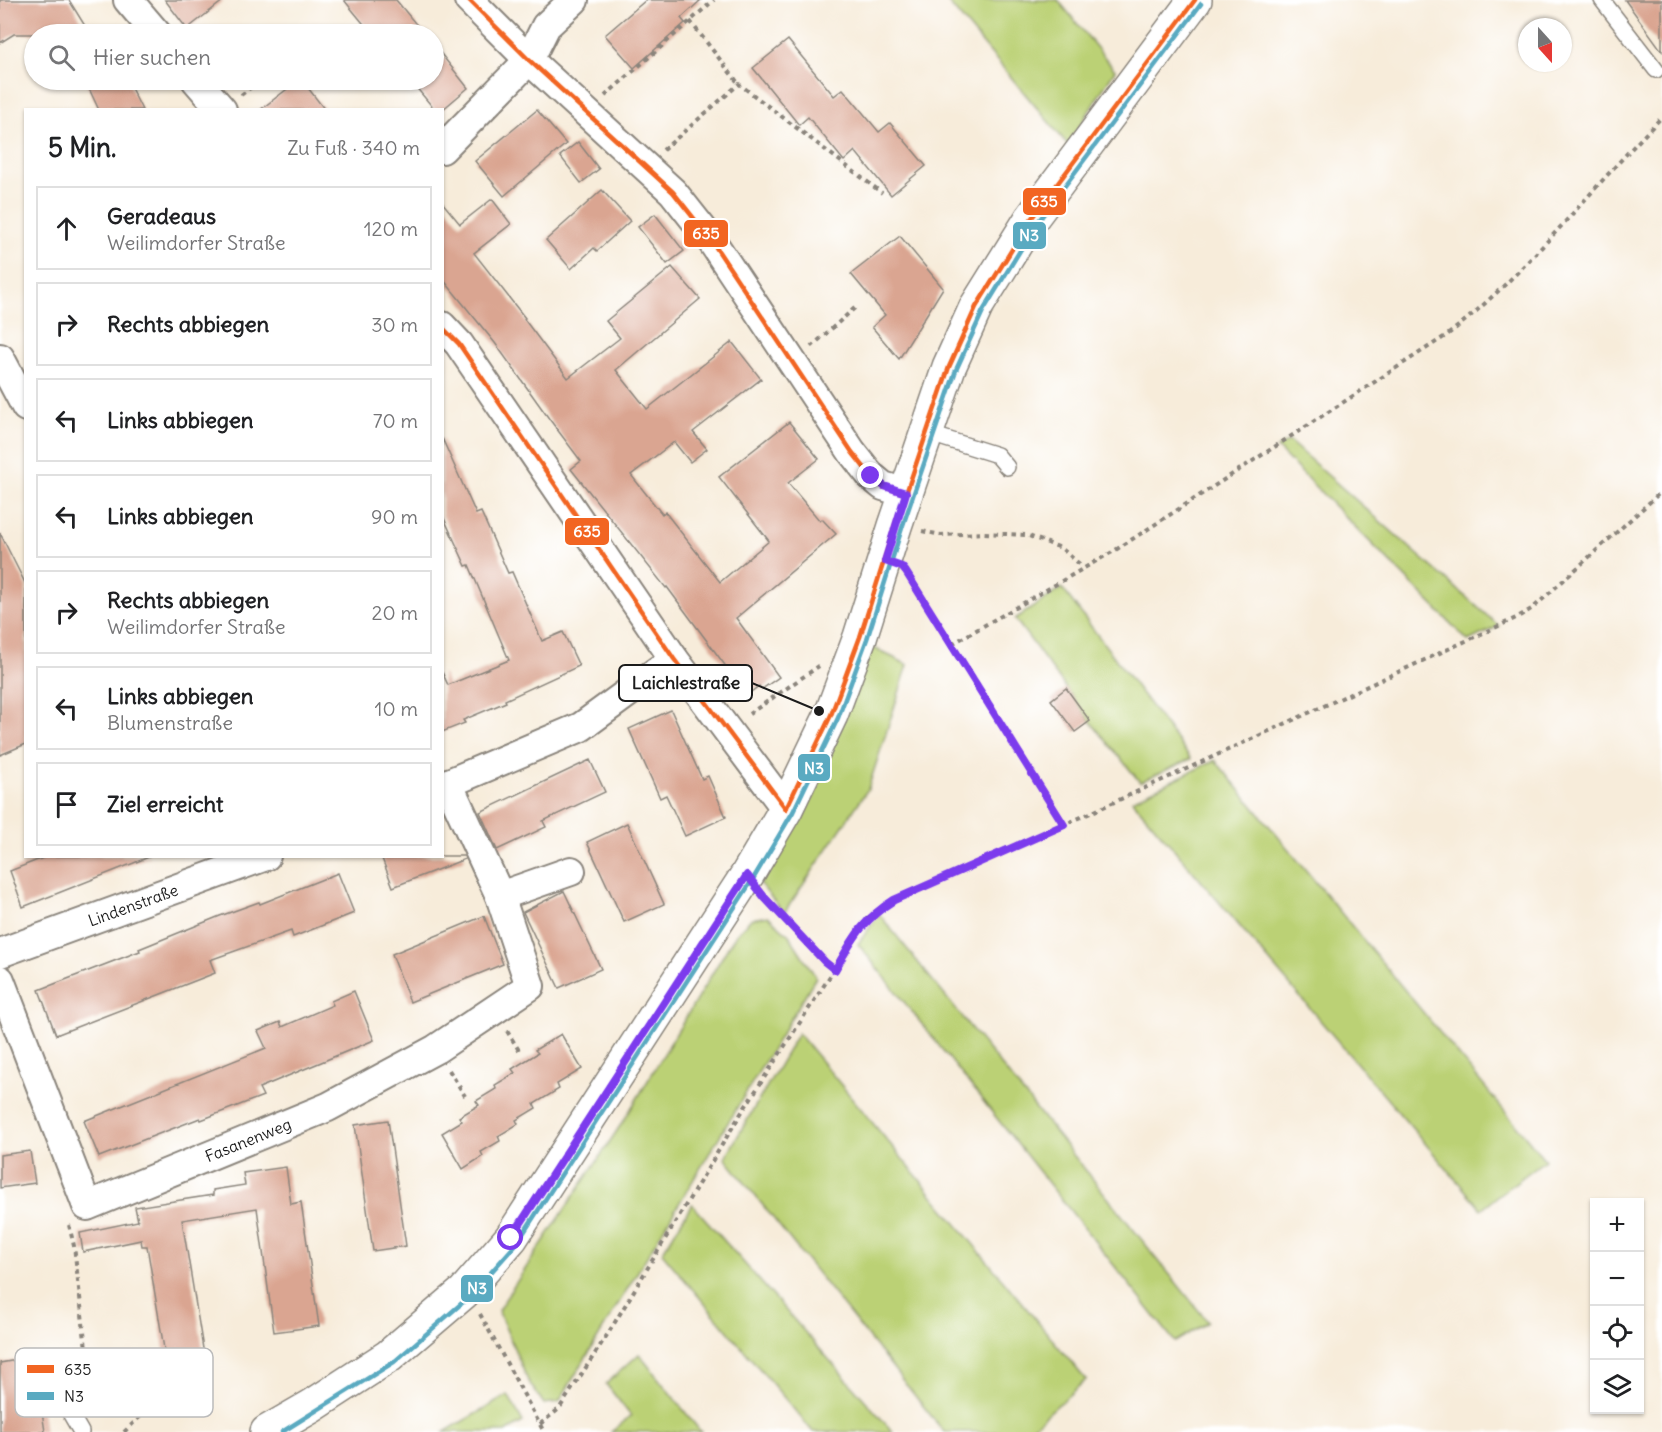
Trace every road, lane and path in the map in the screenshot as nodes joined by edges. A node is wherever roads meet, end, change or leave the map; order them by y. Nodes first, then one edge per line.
1 (128, 0) edge
2 (469, 0) edge
3 (573, 0) edge
4 (714, 0) edge
5 (1195, 0) edge
6 (1602, 0) edge
7 (690, 21) junction
8 (148, 24) edge
9 (529, 60) junction
10 (1656, 70) dead end
11 (739, 84) junction
12 (205, 90) edge
13 (220, 108) edge
14 (586, 113) junction
15 (1662, 117) edge
16 (444, 147) edge
17 (645, 166) junction
18 (882, 193) dead end
19 (857, 306) dead end
20 (448, 340) edge
21 (0, 358) edge
22 (793, 363) junction
23 (23, 396) edge
24 (927, 433) junction
25 (1007, 467) dead end
26 (1662, 491) edge
27 (906, 493) junction
28 (895, 526) junction
29 (885, 561) junction
30 (1083, 567) junction
31 (952, 644) junction
32 (674, 659) junction
33 (822, 663) dead end
34 (726, 730) junction
35 (445, 784) edge
36 (786, 809) junction
37 (1064, 825) junction
38 (261, 858) edge
39 (571, 871) dead end
40 (747, 875) junction
41 (500, 896) junction
42 (0, 953) edge
43 (835, 970) junction
44 (0, 980) edge
45 (71, 1236) dead end
46 (464, 1292) junction
47 (85, 1348) edge
48 (140, 1417) edge
49 (540, 1424) junction
50 (124, 1432) edge
51 (267, 1432) edge
52 (544, 1432) edge

1 - 8 street
2 - 9 street
3 - 9 street
4 - 7 path
5 - 24 main road
6 - 10 lane
7 - 11 path
7 - 14 path
9 - 14 street
9 - 16 street
11 - 17 path
11 - 18 path
12 - 13 street
14 - 17 street
15 - 30 path
17 - 22 street
19 - 22 path
20 - 32 street
21 - 23 street
22 - 27 street
24 - 25 lane
24 - 27 main road
26 - 37 path
27 - 28 main road
28 - 29 main road
28 - 30 path
29 - 31 path
29 - 36 main road
30 - 31 path
31 - 37 path
32 - 34 street
32 - 35 street
33 - 34 path
34 - 36 street
35 - 41 street, Fasanenweg
36 - 40 main road
37 - 43 path
38 - 42 street, Lindenstraße
39 - 41 street
40 - 43 path
40 - 46 main road
41 - 44 street, Fasanenweg
43 - 49 path
45 - 47 path
46 - 49 path
46 - 51 main road
48 - 50 path
49 - 52 path

